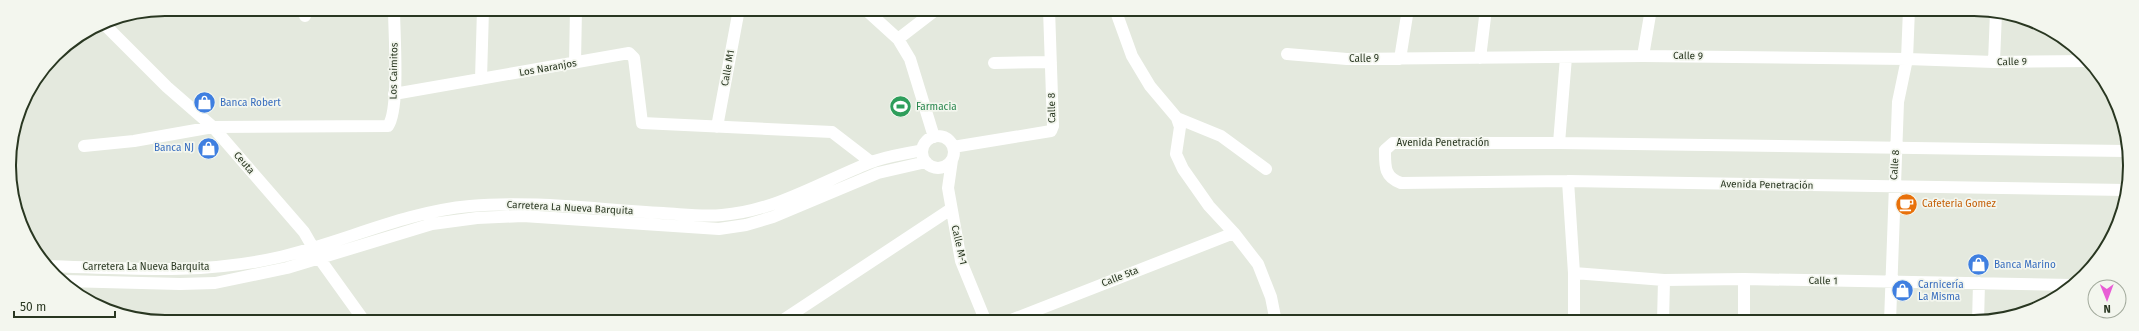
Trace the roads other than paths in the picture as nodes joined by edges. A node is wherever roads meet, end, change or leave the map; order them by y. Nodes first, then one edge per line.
1 (394, 16) edge
2 (483, 16) edge
3 (576, 16) edge
4 (738, 16) edge
5 (873, 16) edge
6 (929, 16) edge
7 (1049, 16) edge
8 (1118, 16) edge
9 (1407, 16) edge
10 (1485, 16) edge
11 (1650, 16) edge
12 (1909, 16) edge
13 (1996, 18) edge
14 (107, 27) edge
15 (898, 39) junction
16 (1287, 54) dead end
17 (1644, 56) junction
18 (2075, 56) edge
19 (1566, 57) junction
20 (1480, 58) junction
21 (1400, 59) junction
22 (1907, 59) junction
23 (1051, 62) junction
24 (1994, 62) junction
25 (575, 63) junction
26 (994, 63) dead end
27 (481, 79) junction
28 (394, 94) junction
29 (1178, 118) junction
30 (213, 127) junction
31 (717, 127) junction
32 (934, 136) junction
33 (1559, 143) junction
34 (84, 146) dead end
35 (953, 147) junction
36 (1897, 148) junction
37 (922, 150) junction
38 (2122, 151) edge
39 (952, 160) junction
40 (871, 162) junction
41 (927, 163) junction
42 (1266, 170) dead end
43 (1568, 182) junction
44 (948, 188) junction
45 (1894, 188) junction
46 (2121, 190) edge
47 (951, 209) junction
48 (1234, 233) junction
49 (312, 247) junction
50 (319, 258) junction
51 (55, 266) edge
52 (1574, 273) junction
53 (1744, 279) junction
54 (1664, 280) junction
55 (71, 281) edge
56 (1892, 282) junction
57 (1979, 283) junction
58 (2057, 290) edge
59 (360, 315) edge
60 (791, 315) edge
61 (983, 315) edge
62 (1024, 315) edge
63 (1272, 315) edge
64 (1574, 315) edge
65 (1663, 315) edge
66 (1744, 315) edge
67 (1890, 315) edge
68 (1978, 315) edge

1 - 28 street, Los Caimitos
2 - 27 street
3 - 25 street
4 - 31 street, Calle M1
5 - 15 street
6 - 15 street
7 - 23 street, Calle 8
8 - 29 street
9 - 21 street
10 - 20 street
11 - 17 street
12 - 22 street, Calle 8
13 - 24 street
14 - 30 street, Ceuta
15 - 32 street
16 - 21 street, Calle 9
17 - 19 street, Calle 9
17 - 22 street, Calle 9
18 - 24 street, Calle 9
19 - 20 street, Calle 9
19 - 33 street
20 - 21 street, Calle 9
22 - 24 street, Calle 9
22 - 36 street, Calle 8
23 - 26 street
23 - 35 street, Calle 8
25 - 27 street, Los Naranjos
25 - 31 street, Los Naranjos
27 - 28 street, Los Naranjos
28 - 30 street, Los Caimitos
29 - 42 street
29 - 48 street
30 - 34 street
30 - 49 street, Ceuta
31 - 40 street
32 - 35 street
32 - 37 street
33 - 36 street, Avenida Penetración
33 - 43 street, Avenida Penetración
35 - 39 street
36 - 38 street, Avenida Penetración
36 - 45 street, Calle 8
37 - 40 street, Carretera La Nueva Barquita
37 - 41 street
39 - 41 street
39 - 44 street, Calle M-1
40 - 49 street, Carretera La Nueva Barquita
41 - 44 street
41 - 50 street, Carretera La Nueva Barquita
43 - 45 street, Avenida Penetración
43 - 52 street
44 - 47 street, Calle M-1
45 - 46 street, Avenida Penetración
45 - 56 street, Calle 8
47 - 60 street
47 - 61 street, Calle M-1
48 - 62 street, Calle 5ta
48 - 63 street
49 - 50 street, Ceuta
49 - 51 street, Carretera La Nueva Barquita
50 - 55 street, Carretera La Nueva Barquita
50 - 59 street, Ceuta
52 - 54 street, Calle 1
52 - 64 street
53 - 54 street, Calle 1
53 - 56 street, Calle 1
53 - 66 street
54 - 65 street
56 - 57 street, Calle 1
56 - 67 street, Calle 8
57 - 58 street, Calle 1
57 - 68 street

